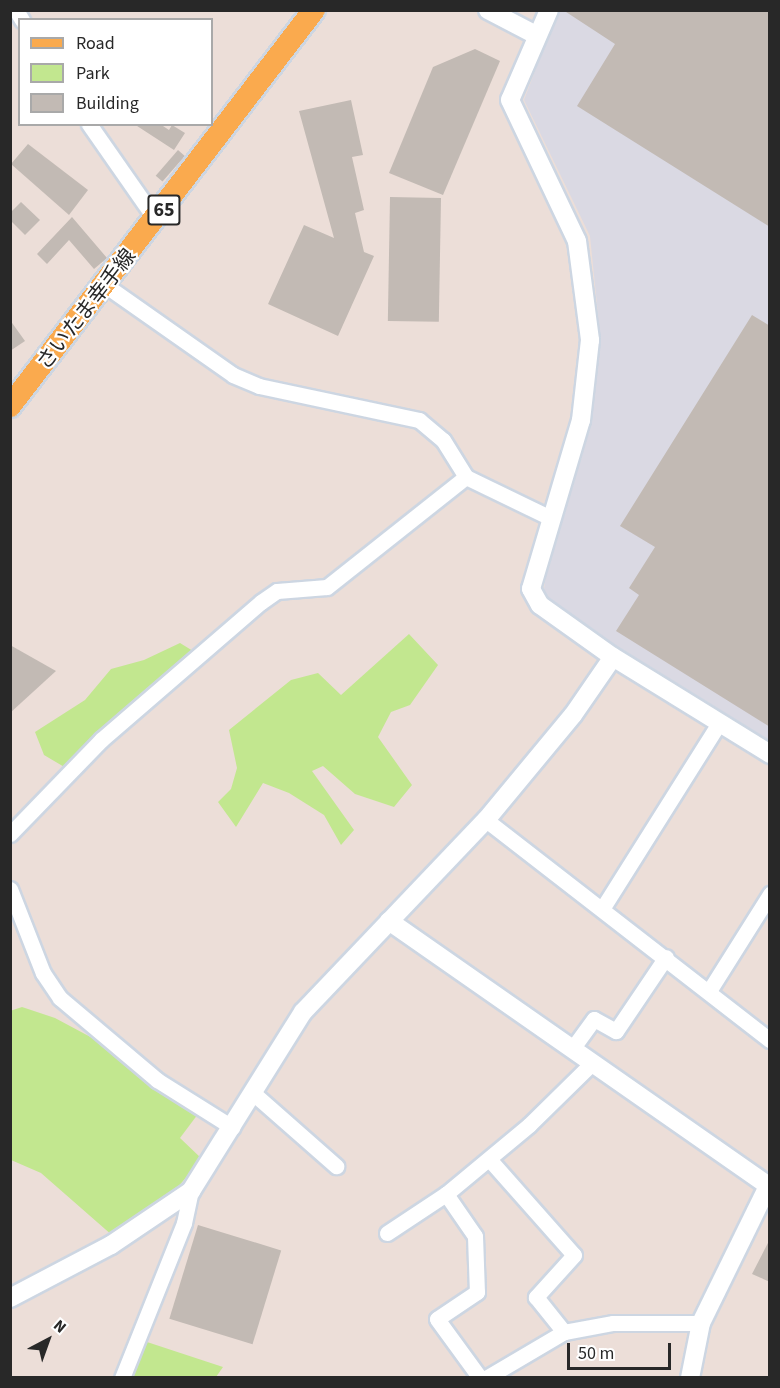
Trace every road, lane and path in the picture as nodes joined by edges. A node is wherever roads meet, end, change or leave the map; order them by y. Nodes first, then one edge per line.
1 (314, 10) edge
2 (488, 10) edge
3 (549, 10) edge
4 (536, 35) junction
5 (90, 126) edge
6 (156, 220) junction
7 (105, 285) junction
8 (10, 406) edge
9 (466, 477) junction
10 (551, 518) junction
11 (613, 657) junction
12 (718, 723) junction
13 (770, 754) edge
14 (486, 820) junction
15 (10, 834) edge
16 (10, 889) edge
17 (770, 894) edge
18 (602, 909) junction
19 (389, 921) junction
20 (666, 957) junction
21 (709, 991) junction
22 (770, 1040) edge
23 (572, 1049) junction
24 (592, 1063) junction
25 (253, 1093) junction
26 (232, 1127) junction
27 (489, 1159) junction
28 (336, 1166) dead end
29 (768, 1182) edge
30 (191, 1191) junction
31 (446, 1194) junction
32 (387, 1233) dead end
33 (10, 1298) edge
34 (701, 1323) junction
35 (564, 1332) junction
36 (122, 1377) edge
37 (480, 1377) edge
38 (486, 1377) edge
39 (690, 1377) edge

1 - 6 main road, さいたま幸手線 / 65
2 - 4 street
3 - 4 street
4 - 10 street
5 - 6 street
6 - 7 main road, さいたま幸手線 / 65
7 - 8 main road, さいたま幸手線 / 65
7 - 9 street
9 - 10 street
9 - 15 street
10 - 11 street
11 - 12 street
11 - 14 street
12 - 13 street
12 - 18 street
14 - 18 street
14 - 19 street
16 - 26 street
17 - 21 street
18 - 20 street
19 - 23 street
19 - 25 street
20 - 21 street
20 - 23 street
21 - 22 street
23 - 24 street
24 - 27 street
24 - 29 street
25 - 26 street
25 - 28 street
26 - 30 street
27 - 31 street
27 - 35 street
29 - 34 street
30 - 33 street
30 - 36 street
31 - 32 street
31 - 37 street
34 - 35 street
34 - 39 street
35 - 38 street

